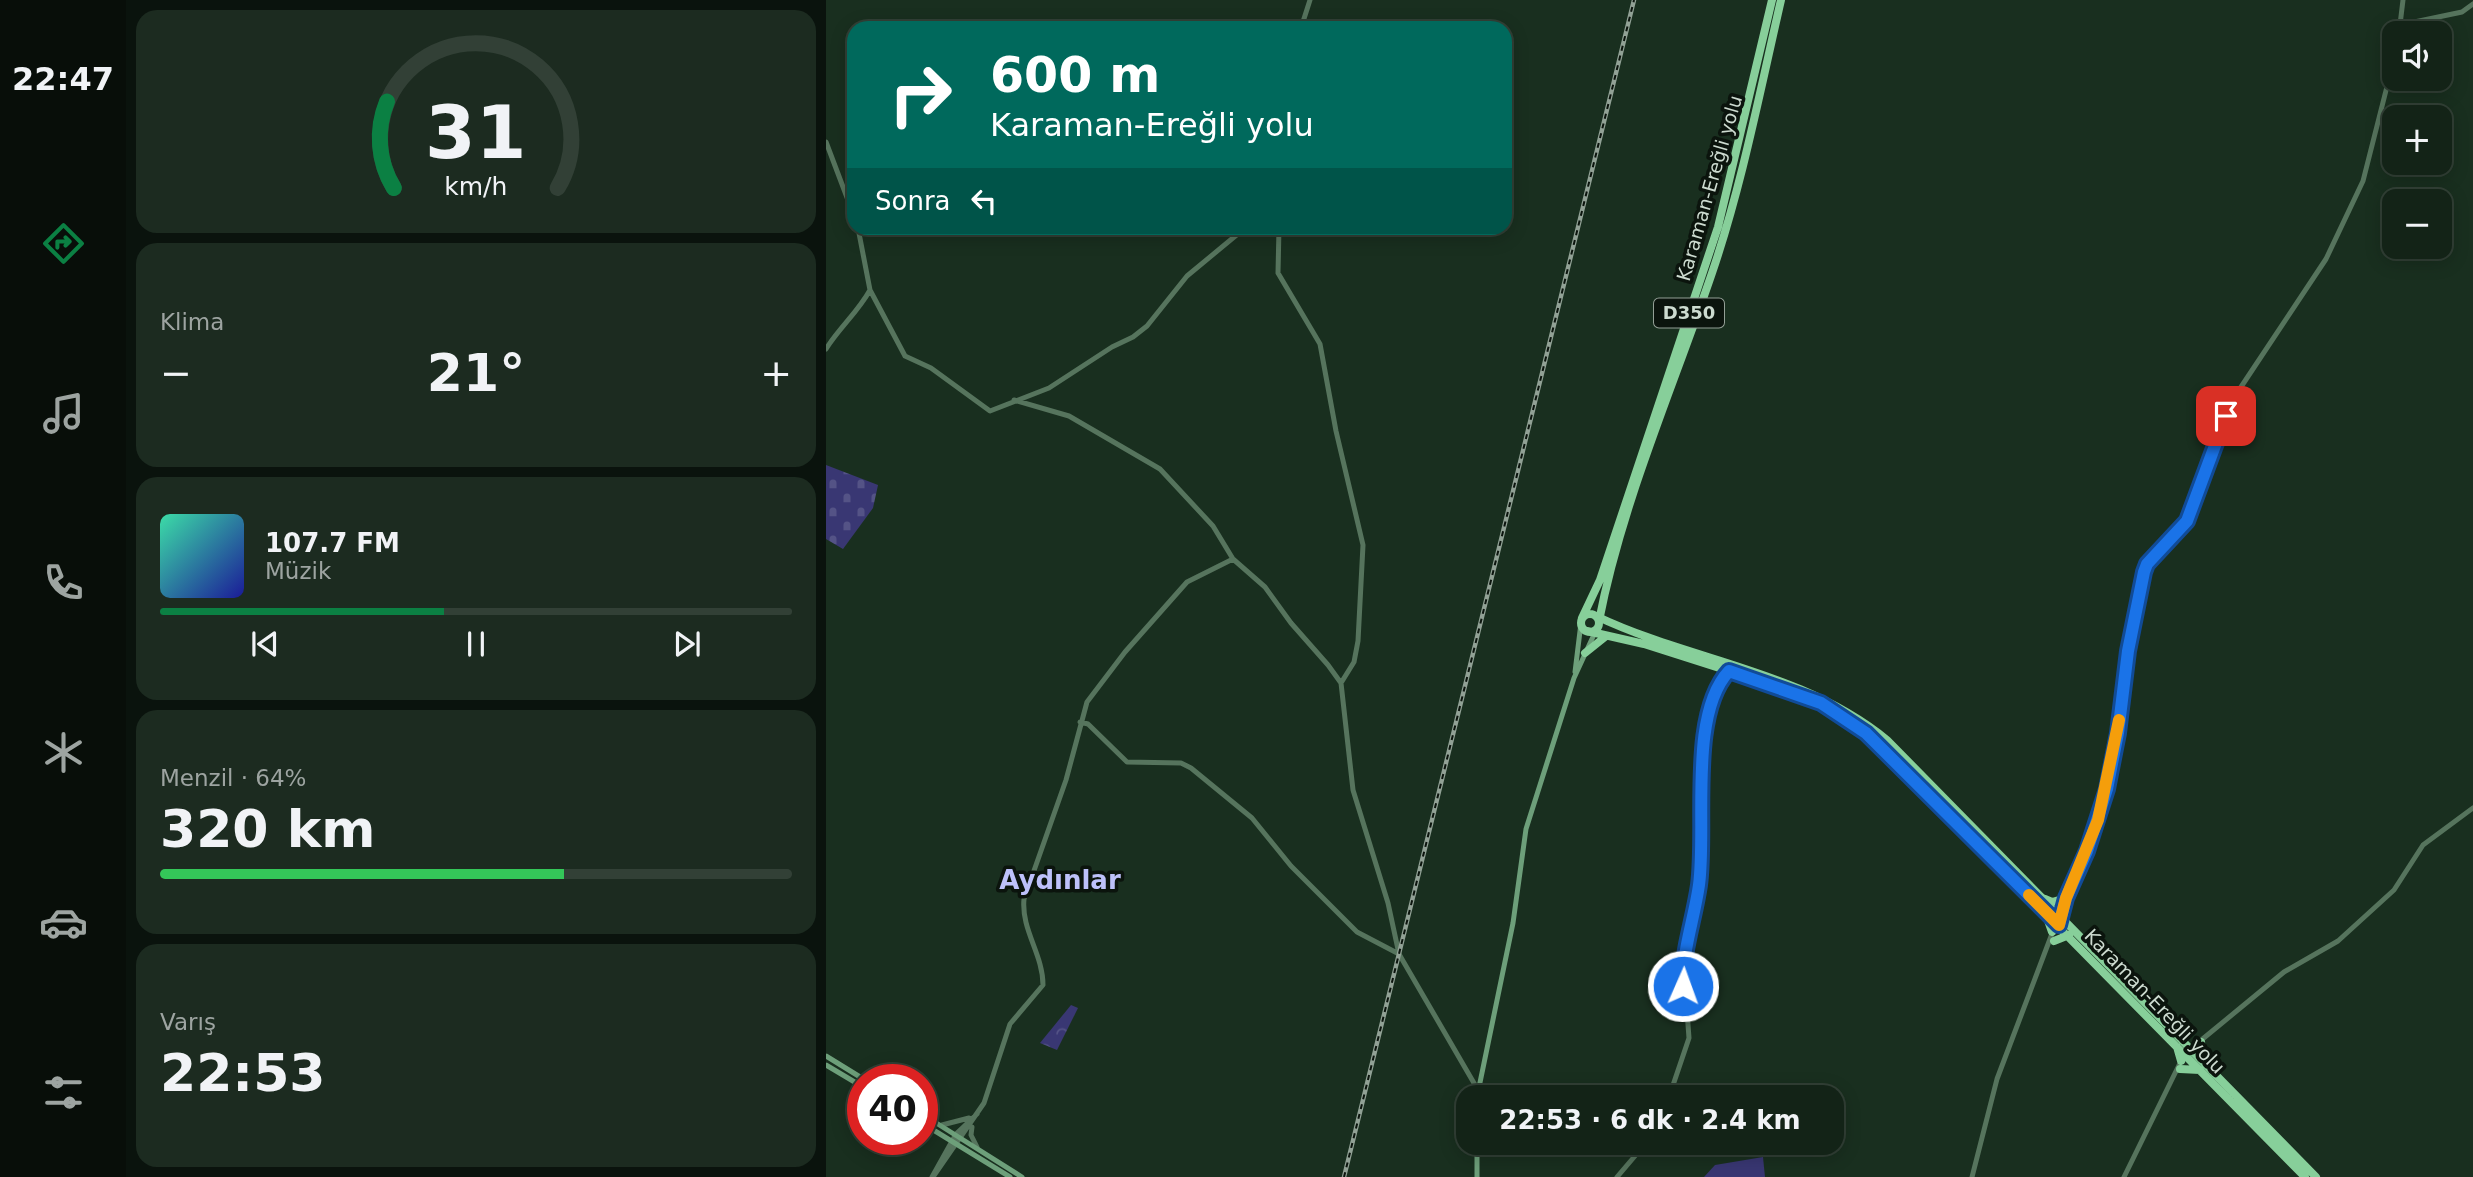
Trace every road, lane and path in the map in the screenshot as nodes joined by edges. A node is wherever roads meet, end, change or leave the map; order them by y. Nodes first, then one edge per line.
1 (1310, 0) edge
2 (1772, 0) edge
3 (1781, 0) edge
4 (2403, 0) edge
5 (2473, 4) edge
6 (1303, 21) edge
7 (2400, 21) edge
8 (2419, 21) edge
9 (2386, 91) edge
10 (826, 142) edge
11 (847, 198) edge
12 (859, 235) edge
13 (1237, 235) edge
14 (1279, 235) edge
15 (870, 290) junction
16 (826, 349) edge
17 (1014, 400) junction
18 (1233, 559) junction
19 (1605, 590) junction
20 (1581, 621) junction
21 (1595, 625) junction
22 (1631, 632) junction
23 (1614, 637) junction
24 (1585, 653) junction
25 (1729, 671) junction
26 (1574, 678) junction
27 (1341, 683) junction
28 (1080, 722) junction
29 (2473, 808) edge
30 (2041, 897) junction
31 (2066, 898) junction
32 (2043, 909) junction
33 (2060, 918) junction
34 (2070, 932) junction
35 (2052, 940) junction
36 (1399, 954) junction
37 (2180, 1043) junction
38 (2190, 1054) junction
39 (826, 1056) edge
40 (826, 1065) edge
41 (2202, 1066) junction
42 (847, 1069) edge
43 (847, 1077) edge
44 (1475, 1085) edge
45 (1479, 1085) edge
46 (1673, 1085) edge
47 (971, 1120) junction
48 (938, 1123) edge
49 (942, 1125) junction
50 (938, 1132) edge
51 (942, 1134) junction
52 (959, 1136) junction
53 (958, 1144) junction
54 (977, 1147) junction
55 (1477, 1155) edge
56 (1636, 1155) edge
57 (939, 1161) junction
58 (932, 1177) edge
59 (1010, 1177) edge
60 (1022, 1177) edge
61 (1477, 1177) edge
62 (1618, 1177) edge
63 (1972, 1177) edge
64 (2124, 1177) edge
65 (2305, 1177) edge
66 (2316, 1177) edge

1 - 6 street
2 - 20 highway, Karaman-Ereğli yolu / D350
3 - 19 highway, Karaman-Ereğli yolu / D350
4 - 7 street
5 - 8 street
9 - 31 street
10 - 11 street
12 - 15 street
13 - 17 street
14 - 27 street
15 - 16 street
15 - 17 street
17 - 18 street
18 - 27 street
18 - 28 street
19 - 21 highway, Karaman-Ereğli yolu
19 - 22 highway
20 - 21 highway
20 - 21 highway, Karaman-Ereğli yolu
20 - 26 main road
21 - 22 highway, Karaman-Ereğli yolu
21 - 23 highway, Karaman-Ereğli yolu
21 - 24 main road
22 - 30 highway, Karaman-Ereğli yolu
23 - 24 highway
23 - 25 highway, Karaman-Ereğli yolu
24 - 26 main road
25 - 32 highway, Karaman-Ereğli yolu
25 - 46 street
26 - 45 main road
27 - 36 street
28 - 36 street
28 - 47 street
29 - 38 street
30 - 31 highway
30 - 33 highway, Karaman-Ereğli yolu
31 - 33 street
32 - 33 highway, Karaman-Ereğli yolu
32 - 35 highway
33 - 34 highway, Karaman-Ereğli yolu
33 - 34 highway
33 - 35 street
34 - 35 highway
34 - 37 highway, Karaman-Ereğli yolu
35 - 63 street
36 - 44 street
37 - 38 highway, Karaman-Ereğli yolu
37 - 38 highway
38 - 41 highway, Karaman-Ereğli yolu
38 - 41 highway
38 - 41 highway
38 - 64 street
39 - 42 main road
40 - 43 main road
41 - 65 highway, Karaman-Ereğli yolu
41 - 66 highway, Karaman-Ereğli yolu
47 - 49 street
47 - 52 street
47 - 54 street
48 - 49 main road
49 - 52 main road
50 - 51 main road
51 - 53 main road
51 - 57 street
52 - 53 street
52 - 54 main road
53 - 57 street
53 - 58 street
53 - 59 main road
54 - 60 main road
55 - 61 main road
56 - 62 street
57 - 58 street

